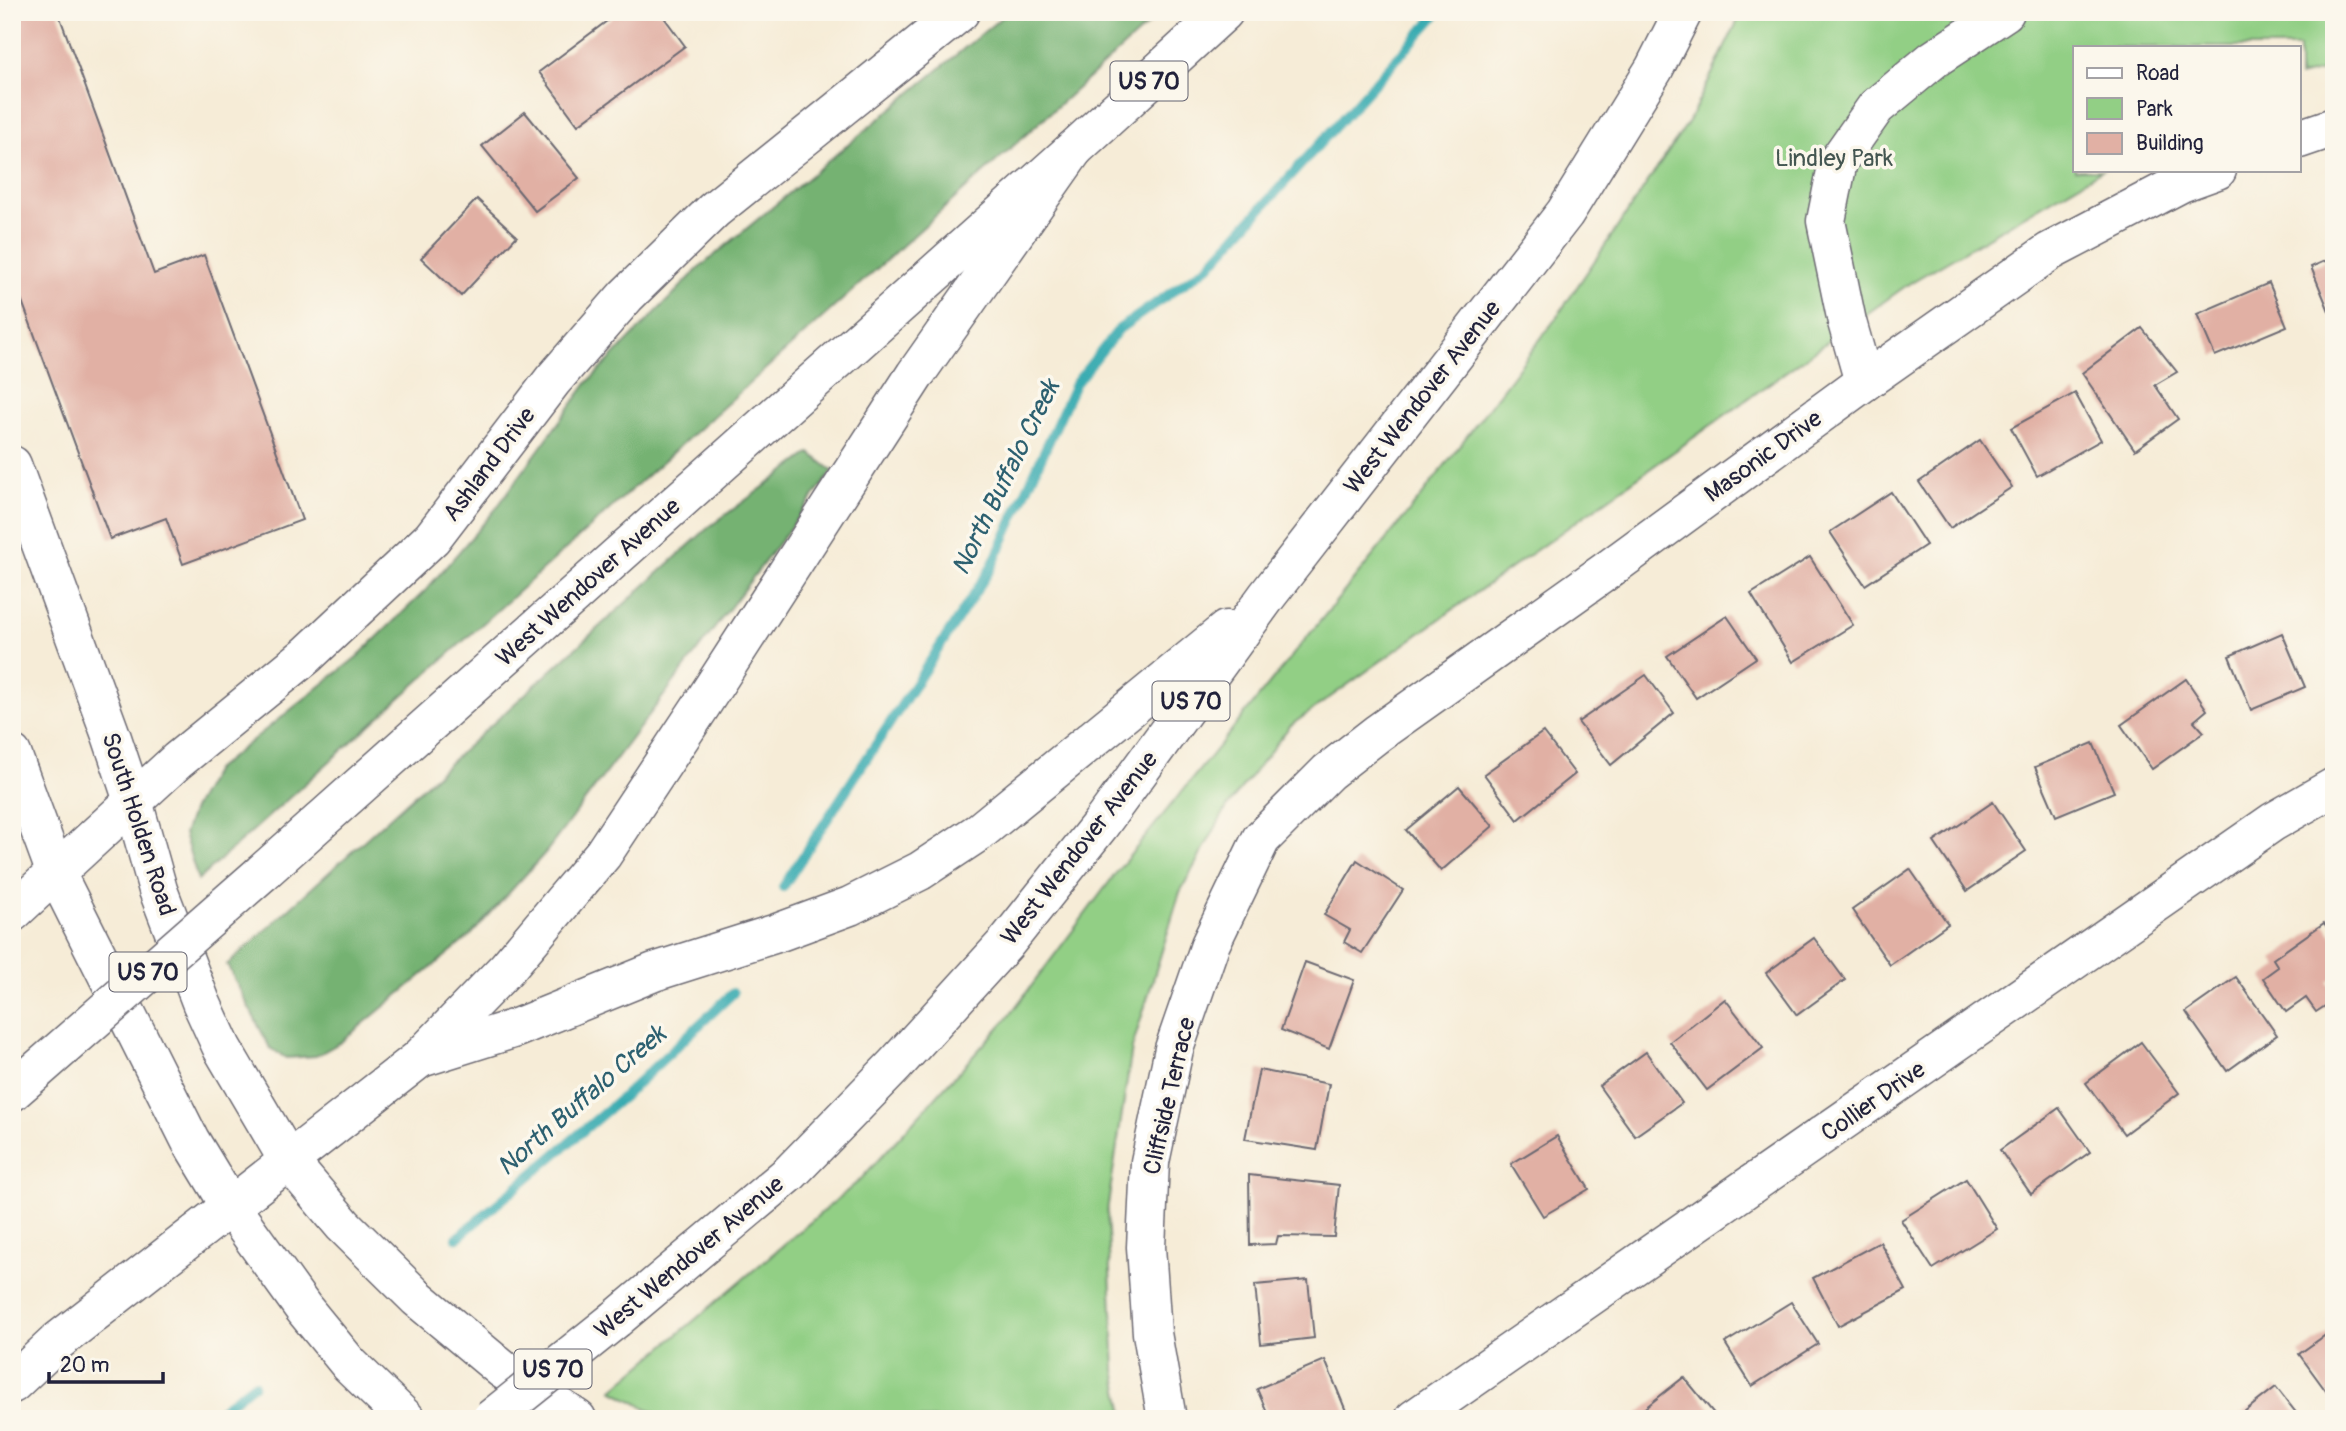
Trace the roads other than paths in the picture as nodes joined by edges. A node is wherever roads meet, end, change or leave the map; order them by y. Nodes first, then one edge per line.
1 (960, 12) edge
2 (1224, 12) edge
3 (1683, 12) edge
4 (2005, 12) edge
5 (2334, 127) edge
6 (2300, 139) edge
7 (1074, 149) junction
8 (2211, 172) edge
9 (1864, 382) junction
10 (12, 465) edge
11 (1268, 596) junction
12 (12, 754) edge
13 (1328, 772) joint
14 (2334, 787) edge
15 (133, 801) junction
16 (55, 871) junction
17 (12, 913) edge
18 (419, 1059) junction
19 (23, 1082) edge
20 (288, 1160) junction
21 (230, 1206) junction
22 (58, 1341) junction
23 (12, 1366) edge
24 (12, 1384) edge
25 (407, 1419) edge
26 (491, 1419) edge
27 (578, 1419) edge
28 (1167, 1419) edge
29 (1414, 1419) edge

1 - 15 main road, Ashland Drive
2 - 7 main road, West Wendover Avenue / US 70
3 - 11 main road, West Wendover Avenue / US 70
4 - 9 main road
5 - 6 main road
7 - 18 main road
7 - 19 main road, West Wendover Avenue / US 70, bridge
8 - 9 main road, Masonic Drive
9 - 13 main road, Masonic Drive
10 - 15 main road, South Holden Road
11 - 18 main road
11 - 26 main road, West Wendover Avenue / US 70, bridge
12 - 16 main road
13 - 28 main road, Cliffside Terrace
14 - 29 main road, Collier Drive
15 - 16 main road, Ashland Drive
15 - 20 main road, South Holden Road
16 - 17 main road, Ashland Drive
16 - 21 main road
18 - 20 main road
20 - 21 main road
20 - 27 main road, South Holden Road
21 - 22 main road
21 - 25 main road
22 - 23 main road
22 - 24 main road

